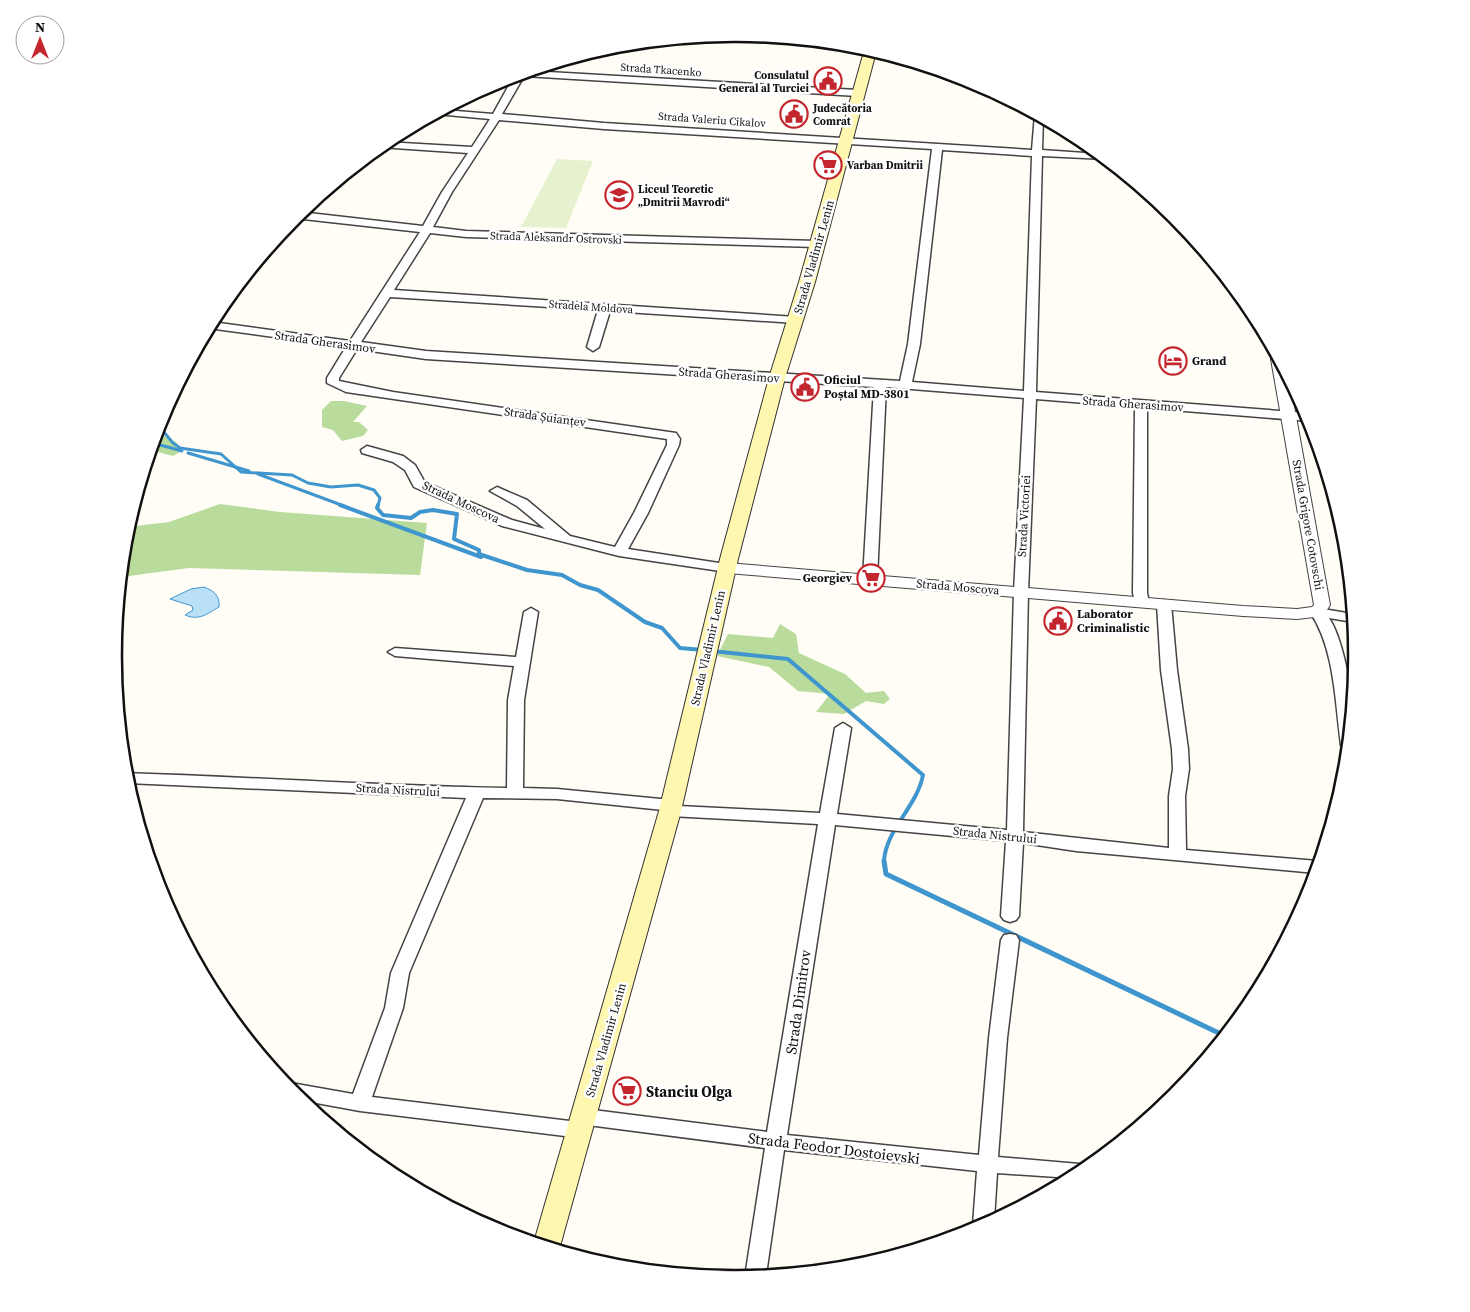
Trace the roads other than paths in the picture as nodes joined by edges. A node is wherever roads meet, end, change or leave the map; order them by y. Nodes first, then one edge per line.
1 (868, 57) edge
2 (541, 74) edge
3 (515, 84) edge
4 (857, 93) junction
5 (451, 113) edge
6 (496, 117) junction
7 (1038, 123) edge
8 (846, 141) junction
9 (395, 146) edge
10 (937, 146) junction
11 (474, 150) junction
12 (1037, 153) junction
13 (1090, 156) edge
14 (307, 216) edge
15 (426, 231) junction
16 (817, 244) junction
17 (387, 292) junction
18 (606, 308) junction
19 (796, 320) junction
20 (218, 326) edge
21 (353, 346) junction
22 (593, 347) dead end
23 (777, 378) junction
24 (1281, 378) edge
25 (880, 383) junction
26 (905, 385) junction
27 (1030, 396) junction
28 (1141, 404) junction
29 (1288, 416) junction
30 (1300, 417) edge
31 (367, 450) dead end
32 (497, 491) dead end
33 (565, 539) junction
34 (619, 552) junction
35 (727, 568) junction
36 (870, 579) junction
37 (1021, 592) junction
38 (1142, 602) junction
39 (1164, 604) junction
40 (531, 612) dead end
41 (1317, 612) junction
42 (1347, 617) edge
43 (395, 652) dead end
44 (522, 662) junction
45 (1344, 721) edge
46 (843, 728) dead end
47 (134, 778) edge
48 (477, 792) junction
49 (515, 792) junction
50 (671, 808) junction
51 (827, 819) junction
52 (1015, 836) junction
53 (1178, 855) junction
54 (1311, 866) edge
55 (1010, 916) dead end
56 (1010, 940) dead end
57 (306, 1094) edge
58 (360, 1103) junction
59 (583, 1124) junction
60 (778, 1142) junction
61 (988, 1165) junction
62 (1069, 1170) edge
63 (984, 1217) edge
64 (549, 1240) edge
65 (756, 1269) edge

1 - 4 main road, Strada Vladimir Lenin
2 - 4 street, Strada Tkacenko
3 - 6 street
4 - 8 main road, Strada Vladimir Lenin
5 - 6 street, Strada Valeriu Cikalov
6 - 8 street, Strada Valeriu Cikalov
6 - 11 street
7 - 12 street, Strada Victoriei
8 - 10 street, Strada Valeriu Cikalov
8 - 16 main road, Strada Vladimir Lenin
9 - 11 street
10 - 12 street, Strada Valeriu Cikalov
10 - 26 street
11 - 15 street
12 - 13 street, Strada Valeriu Cikalov
12 - 27 street, Strada Victoriei
14 - 15 street, Strada Aleksandr Ostrovski
15 - 16 street, Strada Aleksandr Ostrovski
15 - 17 street
16 - 19 main road, Strada Vladimir Lenin
17 - 18 street, Stradela Moldova
17 - 21 street
18 - 19 street, Stradela Moldova
18 - 22 street
19 - 23 main road, Strada Vladimir Lenin
20 - 21 street, Strada Gherasimov
21 - 23 street, Strada Gherasimov
21 - 34 street, Strada Șuianțev
23 - 25 street, Strada Gherasimov
23 - 35 main road, Strada Vladimir Lenin
24 - 29 street, Strada Grigore Cotovschi
25 - 26 street, Strada Gherasimov
25 - 36 street
26 - 27 street, Strada Gherasimov
27 - 28 street, Strada Gherasimov
27 - 37 street, Strada Victoriei
28 - 29 street, Strada Gherasimov
28 - 38 street
29 - 30 street, Strada Gherasimov
29 - 41 street, Strada Grigore Cotovschi
31 - 33 street, Strada Moscova
32 - 33 street, Strada Moscova
33 - 34 street, Strada Moscova
34 - 35 street, Strada Moscova
35 - 36 street, Strada Moscova
35 - 50 main road, Strada Vladimir Lenin
36 - 37 street, Strada Moscova
37 - 38 street, Strada Moscova
37 - 52 street, Strada Victoriei
38 - 39 street, Strada Moscova
39 - 41 street, Strada Moscova
39 - 53 street
40 - 44 street
41 - 42 street, Strada Moscova
41 - 45 street
43 - 44 street
44 - 49 street
46 - 51 street, Strada Dimitrov
47 - 48 street, Strada Nistrului
48 - 49 street, Strada Nistrului
48 - 58 street
49 - 50 street, Strada Nistrului
50 - 51 street, Strada Nistrului
50 - 59 main road, Strada Vladimir Lenin
51 - 52 street, Strada Nistrului
51 - 60 street, Strada Dimitrov
52 - 53 street, Strada Nistrului
52 - 55 street, Strada Victoriei
53 - 54 street, Strada Nistrului
56 - 61 street
57 - 58 street, Strada Feodor Dostoievski
58 - 59 street, Strada Feodor Dostoievski
59 - 60 street, Strada Feodor Dostoievski
59 - 64 main road, Strada Vladimir Lenin
60 - 61 street, Strada Feodor Dostoievski
60 - 65 street, Strada Dimitrov
61 - 62 street, Strada Feodor Dostoievski
61 - 63 street

